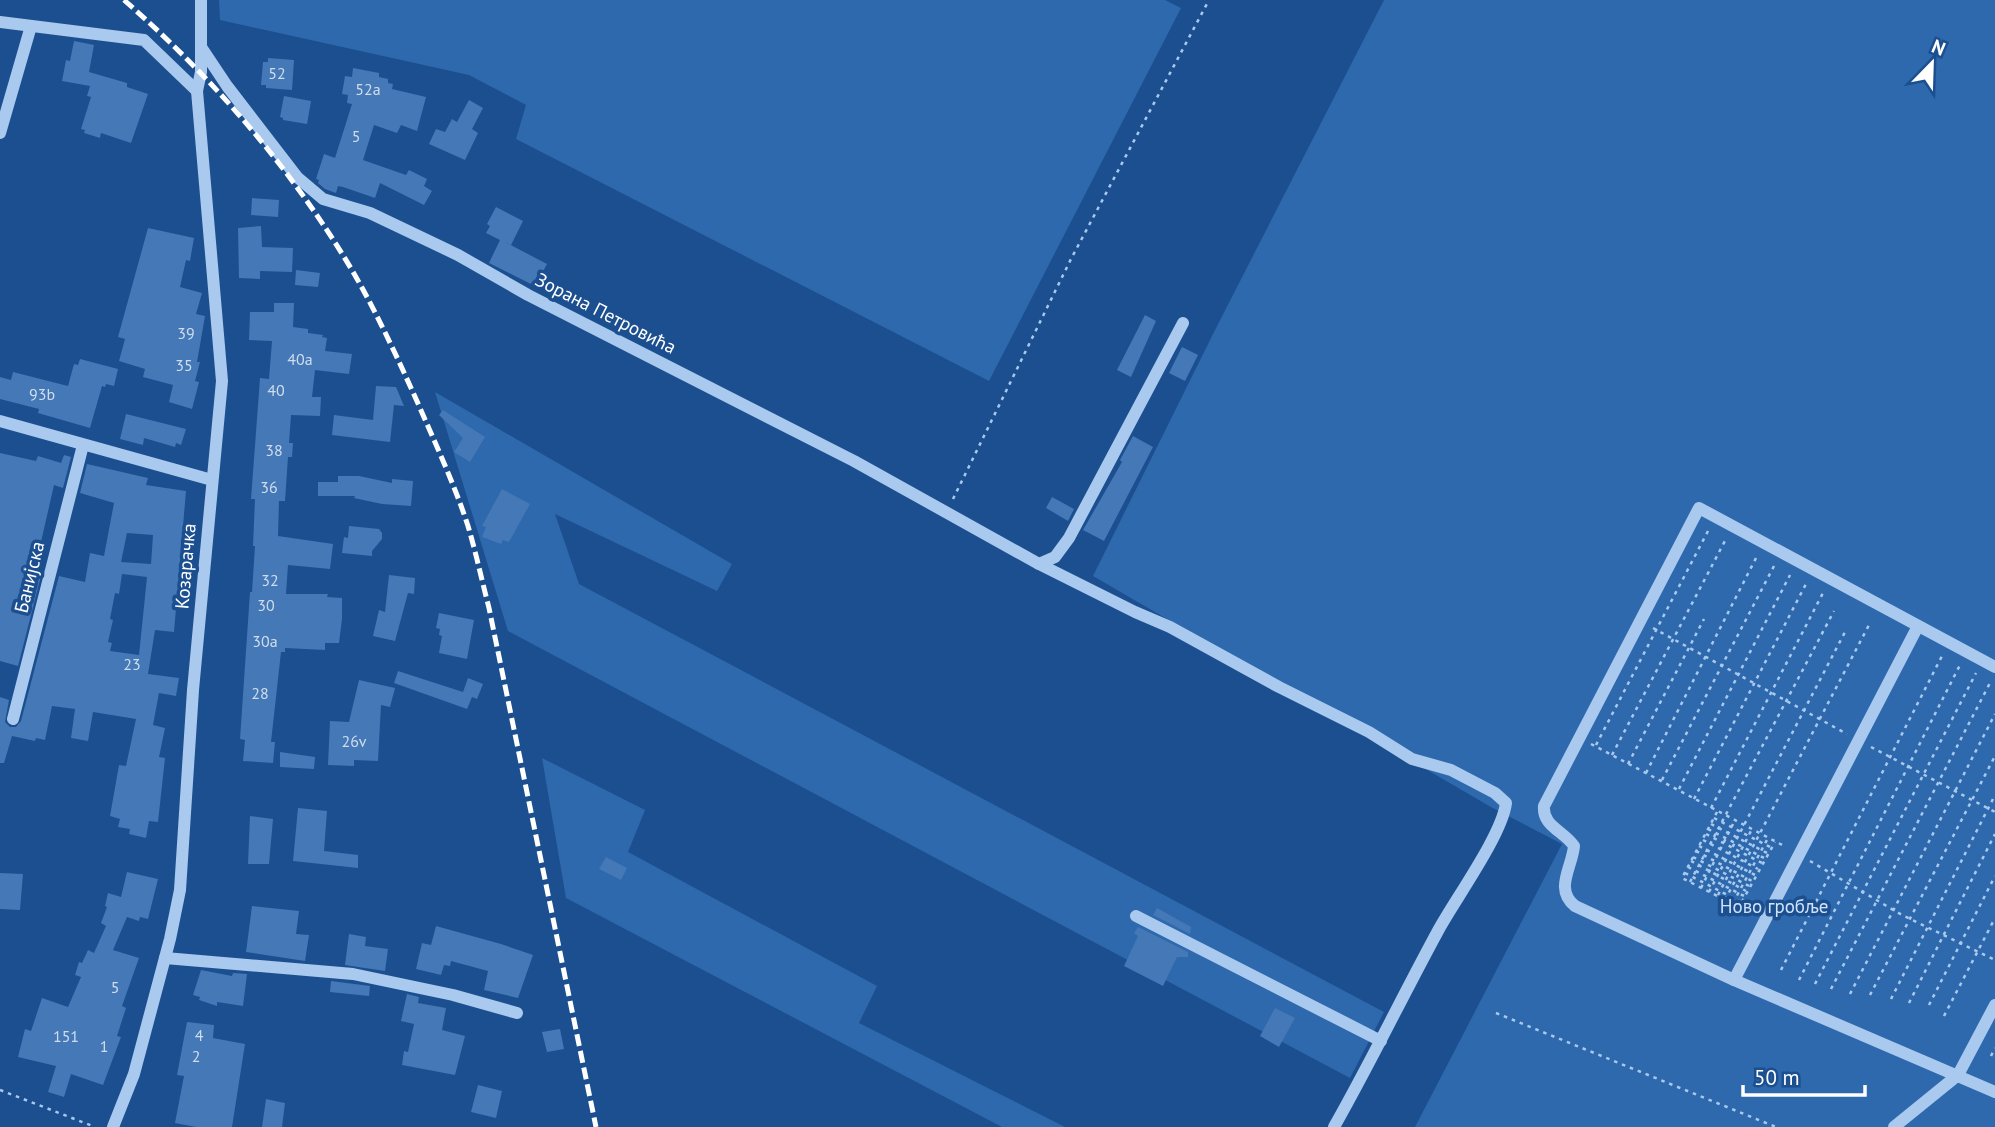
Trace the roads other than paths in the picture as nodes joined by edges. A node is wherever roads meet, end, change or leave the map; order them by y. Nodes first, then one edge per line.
1 (201, 0) edge
2 (0, 22) edge
3 (31, 26) junction
4 (201, 47) junction
5 (197, 91) junction
6 (0, 133) edge
7 (1183, 323) dead end
8 (0, 421) edge
9 (83, 445) junction
10 (212, 480) junction
11 (1039, 564) junction
12 (1917, 626) junction
13 (1995, 667) edge
14 (13, 719) dead end
15 (1136, 916) dead end
16 (165, 958) junction
17 (1734, 980) junction
18 (1995, 1005) edge
19 (517, 1013) dead end
20 (1381, 1041) junction
21 (1958, 1075) junction
22 (1995, 1092) edge
23 (113, 1127) edge
24 (1334, 1127) edge
25 (1894, 1127) edge

1 - 4 street, Козарачка
2 - 3 street
3 - 5 street
3 - 6 street
4 - 5 street, Козарачка
4 - 11 street, Зорана Петровића
5 - 10 street, Козарачка
7 - 11 street
8 - 9 street
9 - 10 street
9 - 14 street, Банијска
10 - 16 street, Козарачка
11 - 20 street, Зорана Петровића
12 - 13 street
12 - 17 street
12 - 17 street
15 - 20 street
16 - 19 street
16 - 23 street, Козарачка
17 - 21 street
18 - 21 street
20 - 24 street
21 - 22 street
21 - 25 street

